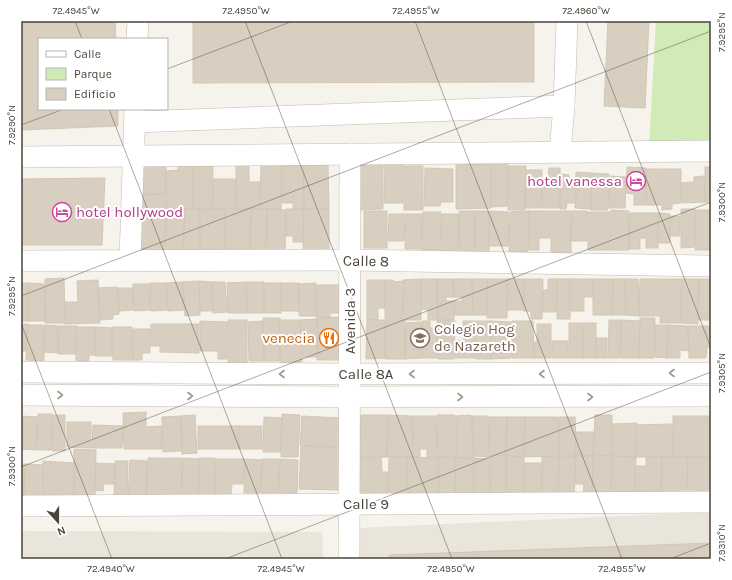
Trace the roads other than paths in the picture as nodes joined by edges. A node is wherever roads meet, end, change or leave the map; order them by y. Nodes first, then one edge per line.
1 (138, 21) edge
2 (567, 21) edge
3 (137, 38) edge
4 (564, 106) junction
5 (135, 116) edge
6 (711, 151) edge
7 (560, 152) junction
8 (350, 154) junction
9 (133, 156) junction
10 (21, 157) edge
11 (130, 260) junction
12 (350, 260) junction
13 (21, 261) edge
14 (711, 266) edge
15 (21, 372) edge
16 (711, 373) edge
17 (350, 374) junction
18 (21, 395) edge
19 (711, 396) edge
20 (350, 397) junction
21 (711, 502) edge
22 (350, 504) junction
23 (21, 506) edge
24 (349, 559) edge

1 - 3 street
2 - 4 street
4 - 5 street
4 - 7 street
5 - 9 street
6 - 7 street
7 - 8 street
8 - 9 street
8 - 12 street, Avenida 3
9 - 10 street
9 - 11 street
11 - 12 street, Calle 8
11 - 13 street, Calle 8
12 - 14 street, Calle 8
12 - 17 street, Avenida 3
17 -> 15 street, Calle 8A
16 -> 17 street, Calle 8A
17 - 20 street, Avenida 3
18 -> 20 street, Calle 8A
20 -> 19 street, Calle 8A
20 - 22 street, Avenida 3
21 - 22 street, Calle 9
22 - 23 street, Calle 9
22 - 24 street, Avenida 3

